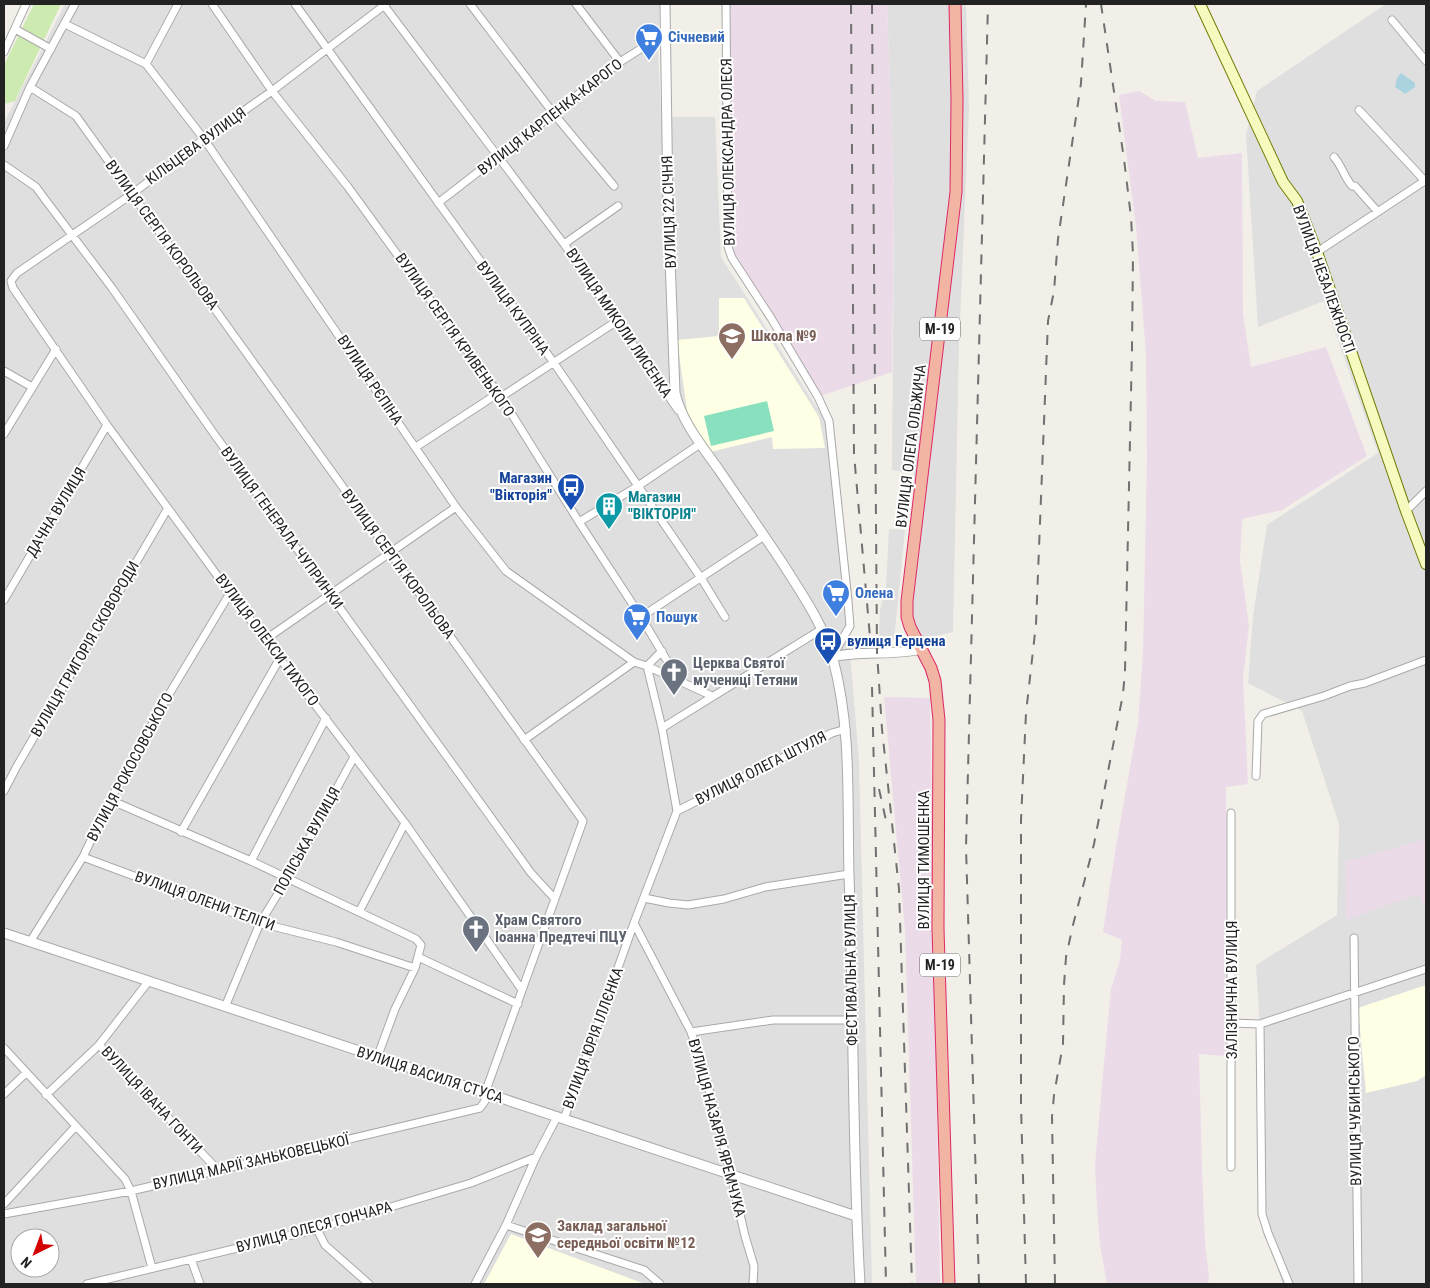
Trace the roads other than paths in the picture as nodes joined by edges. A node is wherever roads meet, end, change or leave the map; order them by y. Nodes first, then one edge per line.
1 (26, 4) edge
2 (75, 4) edge
3 (178, 4) edge
4 (212, 4) edge
5 (295, 4) edge
6 (384, 4) edge
7 (470, 4) edge
8 (576, 4) edge
9 (665, 4) edge
10 (726, 4) edge
11 (955, 4) edge
12 (1200, 4) edge
13 (1392, 20) dead end
14 (65, 24) junction
15 (14, 29) junction
16 (664, 34) junction
17 (51, 48) junction
18 (327, 48) junction
19 (4, 52) edge
20 (1426, 61) edge
21 (620, 62) junction
22 (146, 64) junction
23 (30, 87) junction
24 (272, 91) junction
25 (1359, 110) dead end
26 (554, 114) junction
27 (204, 139) junction
28 (4, 146) edge
29 (498, 157) junction
30 (1334, 157) dead end
31 (4, 165) edge
32 (1426, 180) edge
33 (614, 186) dead end
34 (132, 194) junction
35 (438, 203) junction
36 (618, 206) dead end
37 (1378, 212) junction
38 (71, 235) junction
39 (564, 244) junction
40 (1317, 252) junction
41 (13, 288) joint
42 (617, 321) junction
43 (56, 349) junction
44 (554, 363) junction
45 (4, 371) edge
46 (32, 386) junction
47 (499, 395) junction
48 (684, 419) junction
49 (107, 425) junction
50 (4, 434) edge
51 (700, 444) junction
52 (416, 447) junction
53 (638, 486) junction
54 (1426, 491) edge
55 (456, 507) junction
56 (168, 508) junction
57 (1406, 511) junction
58 (578, 522) junction
59 (764, 536) junction
60 (390, 552) junction
61 (1426, 564) edge
62 (701, 578) junction
63 (230, 593) junction
64 (331, 595) junction
65 (4, 600) edge
66 (725, 616) dead end
67 (641, 618) junction
68 (822, 629) junction
69 (266, 639) junction
70 (922, 649) junction
71 (662, 651) junction
72 (832, 657) junction
73 (280, 658) junction
74 (1426, 660) edge
75 (634, 662) junction
76 (647, 666) junction
77 (678, 680) junction
78 (712, 696) junction
79 (326, 718) junction
80 (662, 728) junction
81 (846, 729) junction
82 (524, 740) junction
83 (354, 757) junction
84 (1256, 776) dead end
85 (4, 791) edge
86 (110, 800) junction
87 (677, 811) junction
88 (1231, 813) dead end
89 (405, 823) junction
90 (181, 832) junction
91 (83, 857) junction
92 (251, 861) junction
93 (849, 874) junction
94 (287, 879) junction
95 (554, 898) junction
96 (644, 898) junction
97 (359, 912) junction
98 (260, 923) junction
99 (634, 923) junction
100 (4, 933) edge
101 (1354, 938) dead end
102 (30, 942) junction
103 (418, 957) junction
104 (415, 968) junction
105 (1426, 969) edge
106 (148, 982) junction
107 (522, 990) junction
108 (1354, 993) junction
109 (518, 1004) junction
110 (225, 1007) junction
111 (853, 1020) junction
112 (1232, 1024) junction
113 (1260, 1024) junction
114 (691, 1032) junction
115 (99, 1045) junction
116 (4, 1048) edge
117 (377, 1058) junction
118 (26, 1073) junction
119 (485, 1093) junction
120 (4, 1094) edge
121 (46, 1095) junction
122 (560, 1118) junction
123 (76, 1126) junction
124 (536, 1157) junction
125 (1231, 1167) dead end
126 (217, 1169) junction
127 (731, 1175) junction
128 (131, 1191) junction
129 (4, 1204) edge
130 (4, 1214) edge
131 (856, 1216) junction
132 (506, 1225) junction
133 (317, 1229) junction
134 (191, 1259) junction
135 (152, 1268) junction
136 (87, 1284) edge
137 (200, 1284) edge
138 (369, 1284) edge
139 (476, 1284) edge
140 (660, 1284) edge
141 (753, 1284) edge
142 (860, 1284) edge
143 (949, 1284) edge
144 (1289, 1284) edge
145 (1358, 1284) edge

1 - 15 street
2 - 14 street
3 - 22 street
4 - 24 street, ВУЛИЦЯ СЕРГІЯ КРИВЕНЬКОГО
5 - 18 street, ВУЛИЦЯ КУПРІНА
6 - 18 street, КІЛЬЦЕВА ВУЛИЦЯ
6 - 29 street, ВУЛИЦЯ МИКОЛИ ЛИСЕНКА
7 - 26 street
8 - 21 street
9 - 16 street, ВУЛИЦЯ 22 СІЧНЯ
10 - 72 street, ВУЛИЦЯ ОЛЕКСАНДРА ОЛЕСЯ
11 - 70 highway, ВУЛИЦЯ ОЛЕГА ОЛЬЖИЧА / М-19
12 - 40 main road, ВУЛИЦЯ НЕЗАЛЕЖНОСТІ
13 - 20 street
14 - 17 street
14 - 22 street, ВУЛИЦЯ РЄПІНА
15 - 17 street
15 - 19 street
16 - 21 street, ВУЛИЦЯ КАРПЕНКА-КАРОГО
16 - 48 street, ВУЛИЦЯ 22 СІЧНЯ
17 - 23 street
18 - 24 street, КІЛЬЦЕВА ВУЛИЦЯ
18 - 35 street, ВУЛИЦЯ КУПРІНА
21 - 26 street, ВУЛИЦЯ КАРПЕНКА-КАРОГО
22 - 27 street, ВУЛИЦЯ РЄПІНА
23 - 28 street
23 - 34 street, ВУЛИЦЯ СЕРГІЯ КОРОЛЬОВА
24 - 27 street, КІЛЬЦЕВА ВУЛИЦЯ
24 - 47 street, ВУЛИЦЯ СЕРГІЯ КРИВЕНЬКОГО
25 - 32 street
26 - 29 street, ВУЛИЦЯ КАРПЕНКА-КАРОГО
26 - 33 street
27 - 34 street, КІЛЬЦЕВА ВУЛИЦЯ
27 - 52 street, ВУЛИЦЯ РЄПІНА
29 - 35 street, ВУЛИЦЯ КАРПЕНКА-КАРОГО
29 - 39 street, ВУЛИЦЯ МИКОЛИ ЛИСЕНКА
30 - 37 street
31 - 38 street, ВУЛИЦЯ ГЕНЕРАЛА ЧУПРИНКИ
32 - 37 street
34 - 38 street, КІЛЬЦЕВА ВУЛИЦЯ
34 - 60 street, ВУЛИЦЯ СЕРГІЯ КОРОЛЬОВА
35 - 44 street, ВУЛИЦЯ КУПРІНА
36 - 39 street
37 - 40 street
38 - 41 street, КІЛЬЦЕВА ВУЛИЦЯ
38 - 64 street, ВУЛИЦЯ ГЕНЕРАЛА ЧУПРИНКИ
39 - 42 street, ВУЛИЦЯ МИКОЛИ ЛИСЕНКА
40 - 57 main road, ВУЛИЦЯ НЕЗАЛЕЖНОСТІ
41 - 43 street, ВУЛИЦЯ ОЛЕКСИ ТИХОГО
42 - 44 street
42 - 48 street, ВУЛИЦЯ МИКОЛИ ЛИСЕНКА
43 - 46 street
43 - 49 street, ВУЛИЦЯ ОЛЕКСИ ТИХОГО
44 - 47 street
44 - 53 street, ВУЛИЦЯ КУПРІНА
45 - 46 street
46 - 50 street
47 - 52 street
47 - 58 street, ВУЛИЦЯ СЕРГІЯ КРИВЕНЬКОГО
48 - 51 street, ВУЛИЦЯ МИКОЛИ ЛИСЕНКА
49 - 56 street, ВУЛИЦЯ ОЛЕКСИ ТИХОГО
49 - 65 street, ДАЧНА ВУЛИЦЯ
51 - 53 street
51 - 59 street, ВУЛИЦЯ МИКОЛИ ЛИСЕНКА
52 - 55 street, ВУЛИЦЯ РЄПІНА
53 - 58 street
53 - 62 street, ВУЛИЦЯ КУПРІНА
54 - 57 street
55 - 60 street
55 - 75 street, ВУЛИЦЯ РЄПІНА
56 - 63 street, ВУЛИЦЯ ОЛЕКСИ ТИХОГО
56 - 85 street, ВУЛИЦЯ ГРИГОРІЯ СКОВОРОДИ
57 - 61 main road, ВУЛИЦЯ НЕЗАЛЕЖНОСТІ
58 - 67 street, ВУЛИЦЯ СЕРГІЯ КРИВЕНЬКОГО
59 - 62 street
59 - 68 street, ВУЛИЦЯ МИКОЛИ ЛИСЕНКА
60 - 64 street
60 - 82 street, ВУЛИЦЯ СЕРГІЯ КОРОЛЬОВА
62 - 66 street, ВУЛИЦЯ КУПРІНА
62 - 67 street
63 - 69 street, ВУЛИЦЯ ОЛЕКСИ ТИХОГО
63 - 86 street, ВУЛИЦЯ РОКОСОВСЬКОГО
64 - 69 street
64 - 95 street, ВУЛИЦЯ ГЕНЕРАЛА ЧУПРИНКИ
67 - 71 street, ВУЛИЦЯ СЕРГІЯ КРИВЕНЬКОГО
68 - 72 street, ВУЛИЦЯ МИКОЛИ ЛИСЕНКА
68 - 78 street
69 - 73 street, ВУЛИЦЯ ОЛЕКСИ ТИХОГО
70 - 72 street
70 - 143 highway, ВУЛИЦЯ ТИМОШЕНКА / М-19
71 - 76 street
71 - 77 street, ВУЛИЦЯ СЕРГІЯ КРИВЕНЬКОГО
72 - 81 street, ФЕСТИВАЛЬНА ВУЛИЦЯ
73 - 79 street, ВУЛИЦЯ ОЛЕКСИ ТИХОГО
73 - 90 street
74 - 84 street
75 - 76 street, ВУЛИЦЯ РЄПІНА
75 - 82 street
76 - 77 street, ВУЛИЦЯ РЄПІНА
76 - 80 street
77 - 78 street, ВУЛИЦЯ РЄПІНА
78 - 80 street
79 - 83 street, ВУЛИЦЯ ОЛЕКСИ ТИХОГО
79 - 92 street
80 - 87 street
81 - 87 street, ВУЛИЦЯ ОЛЕГА ШТУЛЯ
81 - 93 street, ФЕСТИВАЛЬНА ВУЛИЦЯ
82 - 95 street, ВУЛИЦЯ СЕРГІЯ КОРОЛЬОВА
83 - 89 street, ВУЛИЦЯ ОЛЕКСИ ТИХОГО
83 - 94 street, ПОЛІСЬКА ВУЛИЦЯ
86 - 90 street
86 - 91 street, ВУЛИЦЯ РОКОСОВСЬКОГО
87 - 96 street, ВУЛИЦЯ ЮРІЯ ІЛЛЄНКА
88 - 112 street, ЗАЛІЗНИЧНА ВУЛИЦЯ
89 - 97 street
89 - 107 street, ВУЛИЦЯ ОЛЕКСИ ТИХОГО
90 - 92 street
91 - 98 street, ВУЛИЦЯ ОЛЕНИ ТЕЛІГИ
91 - 102 street, ВУЛИЦЯ РОКОСОВСЬКОГО
92 - 94 street
93 - 96 street
93 - 111 street, ФЕСТИВАЛЬНА ВУЛИЦЯ
94 - 97 street
94 - 98 street, ПОЛІСЬКА ВУЛИЦЯ
95 - 107 street, ВУЛИЦЯ СЕРГІЯ КОРОЛЬОВА
96 - 99 street, ВУЛИЦЯ ЮРІЯ ІЛЛЄНКА
97 - 103 street
98 - 104 street, ВУЛИЦЯ ОЛЕНИ ТЕЛІГИ
98 - 110 street, ПОЛІСЬКА ВУЛИЦЯ
99 - 114 street, ВУЛИЦЯ НАЗАРІЯ ЯРЕМЧУКА
99 - 122 street, ВУЛИЦЯ ЮРІЯ ІЛЛЄНКА
100 - 102 street, ВУЛИЦЯ ВАСИЛЯ СТУСА
101 - 108 street, ВУЛИЦЯ ЧУБИНСЬКОГО
102 - 106 street, ВУЛИЦЯ ВАСИЛЯ СТУСА
103 - 104 street
103 - 109 street
104 - 117 street
105 - 108 street
106 - 110 street, ВУЛИЦЯ ВАСИЛЯ СТУСА
106 - 115 street, ВУЛИЦЯ ІВАНА ГОНТИ
107 - 109 street, ВУЛИЦЯ СЕРГІЯ КОРОЛЬОВА
108 - 113 street
108 - 145 street, ВУЛИЦЯ ЧУБИНСЬКОГО
109 - 119 street, ВУЛИЦЯ СЕРГІЯ КОРОЛЬОВА
110 - 117 street, ВУЛИЦЯ ВАСИЛЯ СТУСА
111 - 114 street
111 - 131 street, ФЕСТИВАЛЬНА ВУЛИЦЯ
112 - 113 street
112 - 125 street, ЗАЛІЗНИЧНА ВУЛИЦЯ
113 - 144 street
114 - 127 street, ВУЛИЦЯ НАЗАРІЯ ЯРЕМЧУКА
115 - 121 street
115 - 126 street, ВУЛИЦЯ ІВАНА ГОНТИ
116 - 118 street
117 - 119 street, ВУЛИЦЯ ВАСИЛЯ СТУСА
118 - 120 street
118 - 121 street
119 - 122 street, ВУЛИЦЯ ВАСИЛЯ СТУСА
119 - 126 street, ВУЛИЦЯ МАРІЇ ЗАНЬКОВЕЦЬКОЇ
121 - 123 street
122 - 124 street, ВУЛИЦЯ ЮРІЯ ІЛЛЄНКА
122 - 127 street, ВУЛИЦЯ ВАСИЛЯ СТУСА
123 - 128 street
123 - 129 street
124 - 132 street, ВУЛИЦЯ ЮРІЯ ІЛЛЄНКА
124 - 133 street, ВУЛИЦЯ ОЛЕСЯ ГОНЧАРА
126 - 128 street, ВУЛИЦЯ МАРІЇ ЗАНЬКОВЕЦЬКОЇ
127 - 131 street, ВУЛИЦЯ ВАСИЛЯ СТУСА
127 - 141 street, ВУЛИЦЯ НАЗАРІЯ ЯРЕМЧУКА
128 - 130 street, ВУЛИЦЯ МАРІЇ ЗАНЬКОВЕЦЬКОЇ
128 - 135 street
131 - 142 street, ФЕСТИВАЛЬНА ВУЛИЦЯ
132 - 139 street, ВУЛИЦЯ ЮРІЯ ІЛЛЄНКА
132 - 140 street
133 - 134 street, ВУЛИЦЯ ОЛЕСЯ ГОНЧАРА
133 - 138 street
134 - 135 street, ВУЛИЦЯ ОЛЕСЯ ГОНЧАРА
134 - 137 street
135 - 136 street, ВУЛИЦЯ ОЛЕСЯ ГОНЧАРА

